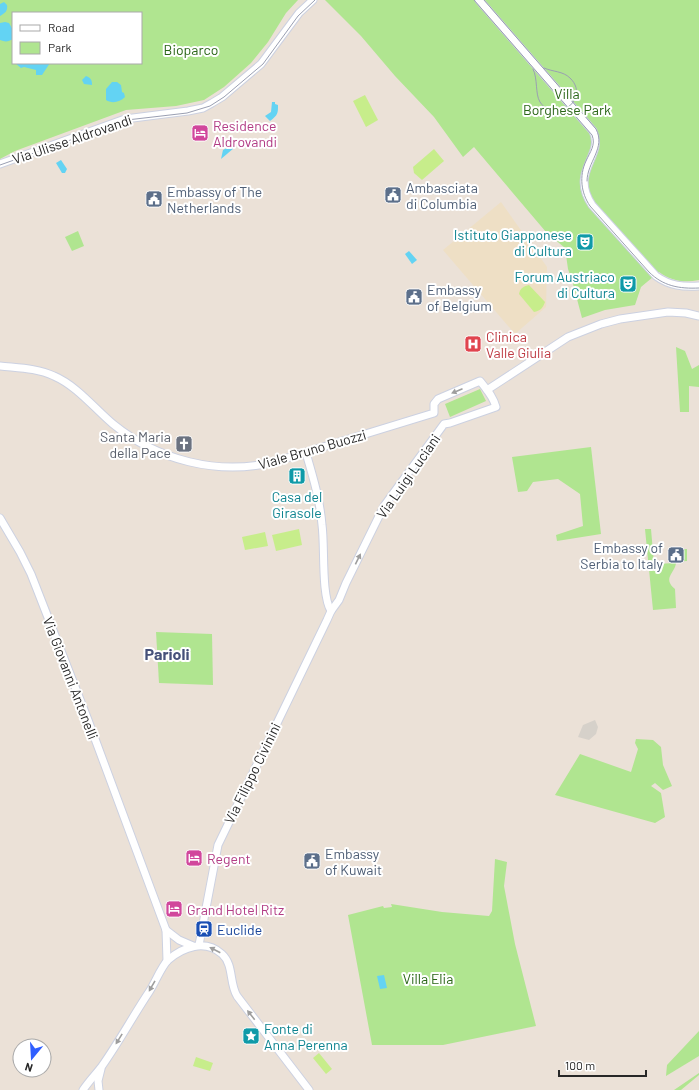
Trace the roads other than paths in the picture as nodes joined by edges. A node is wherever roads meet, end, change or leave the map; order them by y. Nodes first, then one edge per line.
1 (313, 0) edge
2 (479, 0) edge
3 (0, 164) edge
4 (699, 286) edge
5 (699, 316) edge
6 (0, 366) edge
7 (487, 390) junction
8 (306, 453) junction
9 (0, 518) edge
10 (331, 611) junction
11 (166, 930) junction
12 (196, 945) junction
13 (167, 961) junction
14 (101, 1067) junction
15 (83, 1090) edge
16 (99, 1090) edge
17 (309, 1090) edge

1 - 3 street, Via Ulisse Aldrovandi
2 - 4 street
5 - 7 street
6 - 8 street, Viale Bruno Buozzi
7 -> 8 street, Viale Bruno Buozzi
10 -> 7 street, Via Luigi Luciani
8 - 10 street
9 - 11 street, Via Giovanni Antonelli
10 - 12 street, Via Filippo Civinini
11 - 12 street
11 - 13 street, Via Giovanni Antonelli
12 - 13 street
17 -> 12 street
13 -> 14 street
14 - 15 street
14 - 16 street

